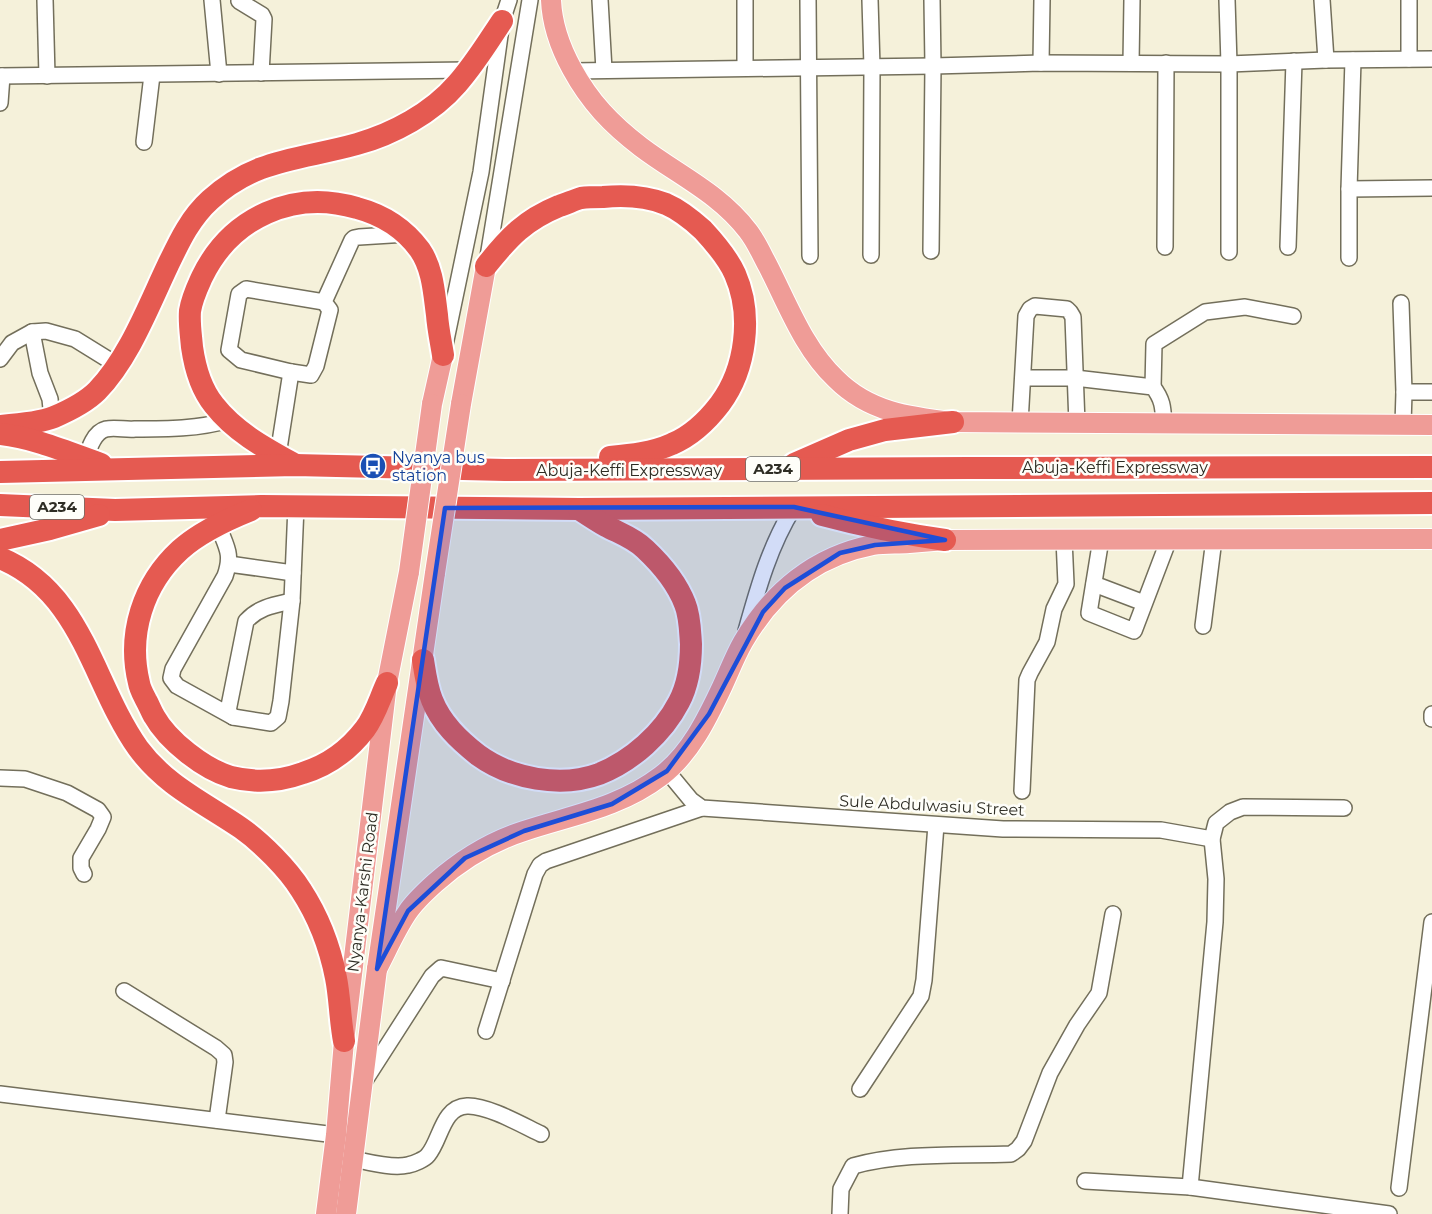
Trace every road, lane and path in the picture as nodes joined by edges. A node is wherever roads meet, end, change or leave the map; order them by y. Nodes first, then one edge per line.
1 (45, 0) edge
2 (212, 0) edge
3 (530, 0) edge
4 (551, 0) edge
5 (600, 0) edge
6 (745, 0) edge
7 (808, 0) edge
8 (870, 0) edge
9 (932, 0) edge
10 (1042, 0) edge
11 (1132, 0) edge
12 (1227, 0) edge
13 (1322, 0) edge
14 (1409, 0) edge
15 (239, 1) edge
16 (506, 11) edge
17 (1409, 59) junction
18 (1432, 59) edge
19 (1326, 60) junction
20 (1353, 60) junction
21 (1294, 61) junction
22 (1041, 63) junction
23 (1131, 63) junction
24 (1166, 63) junction
25 (1229, 63) junction
26 (933, 66) junction
27 (872, 67) junction
28 (808, 68) junction
29 (745, 69) junction
30 (468, 70) junction
31 (603, 70) junction
32 (573, 71) junction
33 (261, 73) junction
34 (219, 74) junction
35 (152, 75) junction
36 (1, 76) edge
37 (47, 76) junction
38 (0, 103) edge
39 (144, 142) dead end
40 (1432, 188) edge
41 (1349, 189) junction
42 (407, 234) junction
43 (1165, 247) dead end
44 (1288, 247) dead end
45 (931, 251) dead end
46 (1229, 252) dead end
47 (871, 255) dead end
48 (810, 256) dead end
49 (1349, 258) dead end
50 (486, 266) junction
51 (324, 302) junction
52 (1401, 303) dead end
53 (1293, 316) dead end
54 (32, 332) junction
55 (443, 356) junction
56 (0, 359) edge
57 (117, 364) junction
58 (291, 372) junction
59 (1023, 378) junction
60 (1075, 378) junction
61 (1153, 387) junction
62 (1404, 392) junction
63 (1432, 392) edge
64 (52, 418) junction
65 (229, 420) junction
66 (953, 422) junction
67 (1020, 423) junction
68 (1077, 424) junction
69 (1164, 424) junction
70 (1403, 425) junction
71 (1432, 425) edge
72 (0, 426) edge
73 (0, 434) edge
74 (86, 459) junction
75 (287, 460) junction
76 (1432, 467) edge
77 (113, 469) junction
78 (783, 469) junction
79 (505, 470) junction
80 (0, 472) edge
81 (1432, 503) edge
82 (0, 505) edge
83 (261, 506) junction
84 (296, 506) junction
85 (794, 507) junction
86 (579, 509) junction
87 (115, 510) junction
88 (218, 525) junction
89 (1101, 539) junction
90 (1169, 539) junction
91 (1214, 539) junction
92 (0, 540) edge
93 (945, 540) junction
94 (1064, 540) junction
95 (1432, 541) edge
96 (0, 558) edge
97 (229, 564) junction
98 (293, 573) junction
99 (1094, 584) junction
100 (292, 601) junction
101 (1144, 603) junction
102 (1203, 626) dead end
103 (743, 643) junction
104 (423, 660) junction
105 (387, 683) junction
106 (1432, 714) edge
107 (233, 717) junction
108 (1432, 719) edge
109 (667, 771) junction
110 (0, 778) edge
111 (1022, 791) dead end
112 (702, 808) junction
113 (1344, 808) dead end
114 (936, 825) junction
115 (1212, 839) junction
116 (84, 874) dead end
117 (1113, 914) dead end
118 (1432, 922) edge
119 (1430, 955) edge
120 (378, 969) junction
121 (502, 981) junction
122 (124, 991) dead end
123 (486, 1031) dead end
124 (344, 1041) junction
125 (362, 1084) junction
126 (860, 1089) dead end
127 (0, 1094) edge
128 (218, 1120) junction
129 (541, 1134) dead end
130 (336, 1135) junction
131 (353, 1159) junction
132 (1085, 1181) dead end
133 (1190, 1187) junction
134 (1399, 1188) dead end
135 (326, 1214) edge
136 (346, 1214) edge
137 (840, 1214) edge
138 (1389, 1214) edge

1 - 37 street
2 - 34 street
3 - 50 street
4 - 32 main road
5 - 31 street
6 - 29 street
7 - 28 street
8 - 27 street
9 - 26 street
10 - 22 street
11 - 23 street
12 - 25 street
13 - 19 street
14 - 17 street
15 - 33 street
16 - 30 highway
16 - 55 street
17 - 18 street
17 - 20 street
19 - 20 street
19 - 21 street
20 - 41 street
21 - 25 street
21 - 44 street
22 - 23 street
22 - 26 street
23 - 24 street
24 - 25 street
24 - 43 street
25 - 46 street
26 - 27 street
26 - 45 street
27 - 28 street
27 - 47 street
28 - 29 street
28 - 48 street
29 - 31 street
30 - 33 street
30 - 57 highway
31 - 32 street
32 - 66 main road
33 - 34 street
34 - 35 street
35 - 37 street
35 - 39 street
36 - 37 street
36 - 38 street
40 - 41 street
41 - 49 street
42 - 51 street
42 - 55 highway
42 - 65 highway
50 - 79 highway
50 - 104 main road, Nyanya-Karshi Road, bridge
51 - 58 street
51 - 58 street
52 - 62 street
53 - 61 street
54 - 56 street
54 - 57 street
54 - 64 street
55 - 105 main road, Nyanya-Karshi Road, bridge
57 - 64 highway
58 - 75 street
59 - 60 street
59 - 60 street
59 - 67 street
60 - 61 street
60 - 68 street
61 - 69 street
62 - 63 street
62 - 70 street
64 - 72 highway
65 - 74 street
65 - 75 highway
66 - 67 main road
66 - 78 highway
67 - 68 main road
68 - 69 main road
69 - 70 main road
70 - 71 main road
73 - 74 highway, Abuja-Keffi Expressway
74 - 77 highway, Abuja-Keffi Expressway
75 - 77 highway, Abuja-Keffi Expressway / A234
75 - 79 highway, Abuja-Keffi Expressway / A234
76 - 78 highway, Abuja-Keffi Expressway / A234
77 - 80 highway, Abuja-Keffi Expressway / A234
78 - 79 highway, Abuja-Keffi Expressway / A234
81 - 85 highway, A234
82 - 87 highway, A234
83 - 84 highway, A234
83 - 87 highway, A234
83 - 88 highway
84 - 86 highway, A234
84 - 98 street
85 - 86 highway, A234
85 - 93 highway
85 - 103 street
86 - 104 highway
87 - 92 highway
88 - 97 street
88 - 105 highway
89 - 90 main road
89 - 94 main road
89 - 99 street
90 - 91 main road
90 - 101 street
91 - 95 main road
91 - 102 street
93 - 94 main road
93 - 103 main road
94 - 111 street
96 - 124 highway
97 - 98 street
97 - 107 street
98 - 100 street
99 - 101 street
99 - 101 street
100 - 107 street
100 - 107 street
103 - 109 main road
104 - 120 main road, Nyanya-Karshi Road
105 - 124 main road, Nyanya-Karshi Road
106 - 108 street
109 - 112 street
109 - 120 main road
110 - 116 street
112 - 114 street, Sule Abdulwasiu Street
112 - 121 street
113 - 115 street
114 - 115 street, Sule Abdulwasiu Street
114 - 126 street
115 - 133 street
117 - 137 street
118 - 119 street
119 - 134 street
120 - 125 main road, Nyanya-Karshi Road
121 - 123 street
121 - 125 street
122 - 128 street
124 - 130 main road, Nyanya-Karshi Road
125 - 131 main road, Nyanya-Karshi Road
127 - 128 street
128 - 130 street
129 - 131 street
130 - 135 main road, Nyanya-Karshi Road
131 - 136 main road, Nyanya-Karshi Road
132 - 133 street
133 - 138 street

